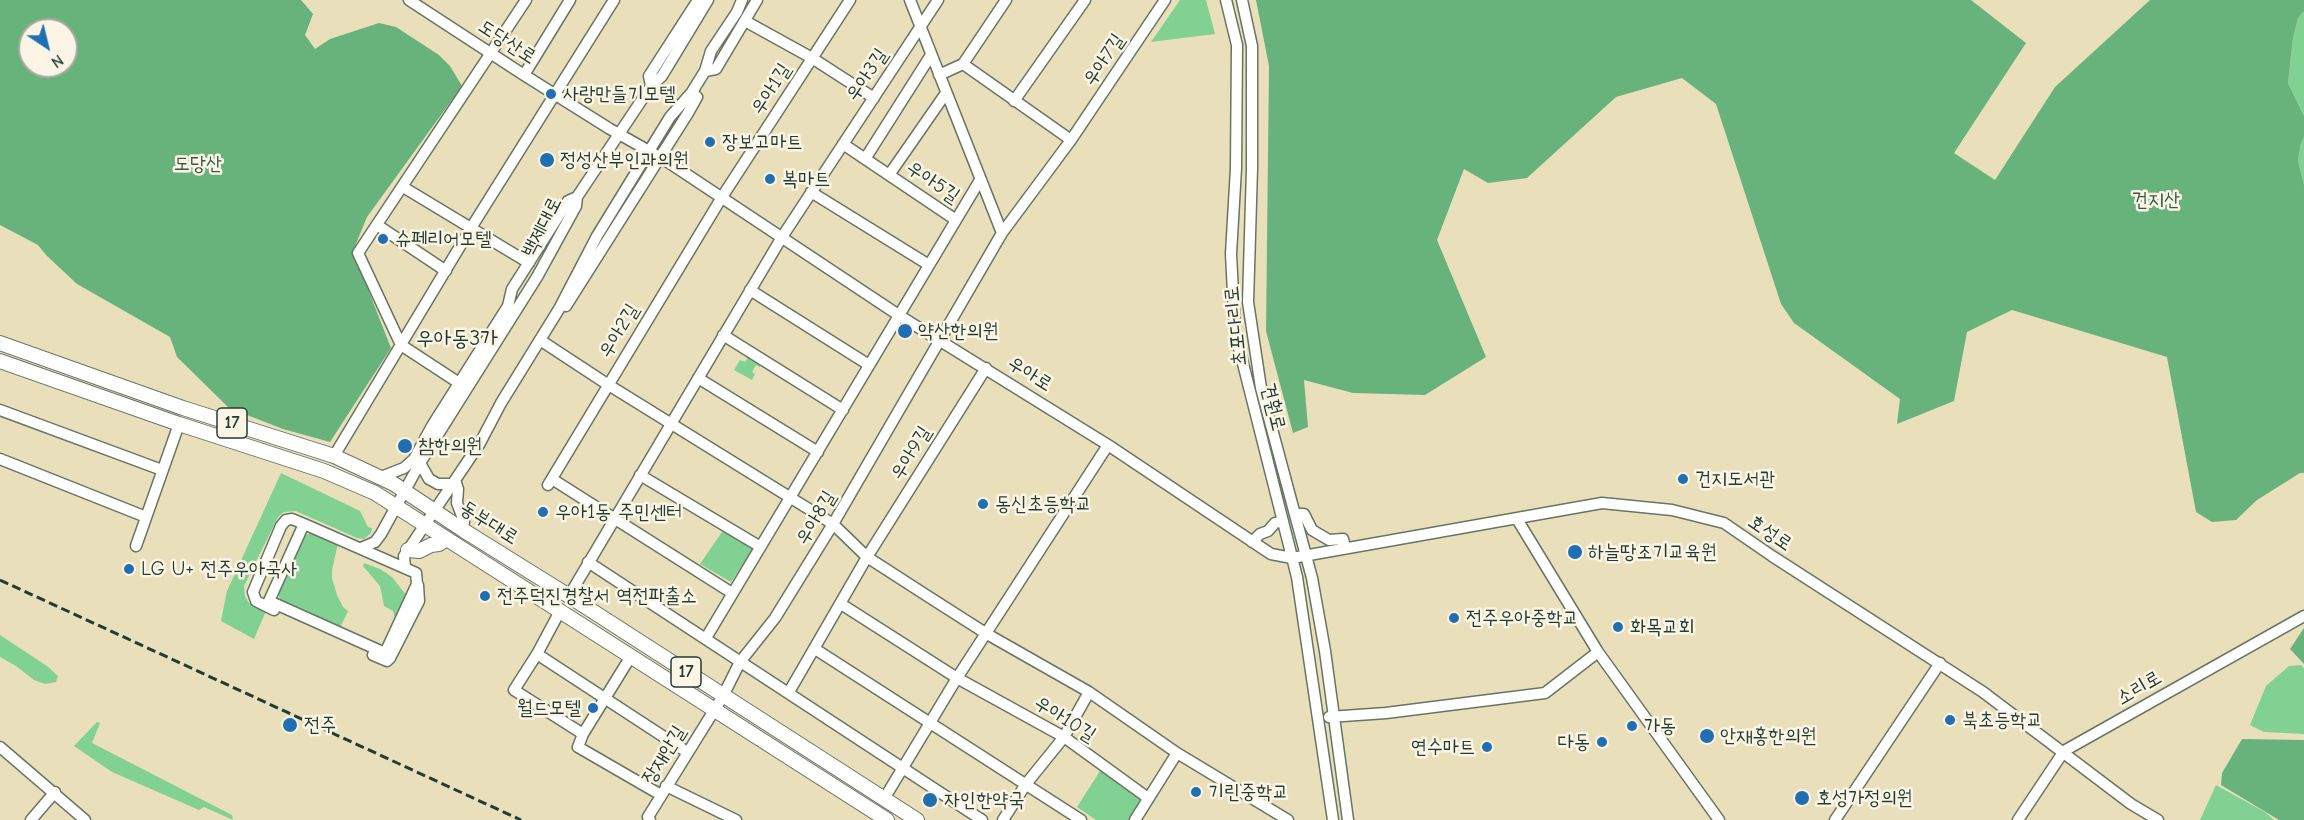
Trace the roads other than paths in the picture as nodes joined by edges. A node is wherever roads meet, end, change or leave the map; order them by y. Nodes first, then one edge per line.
1 (409, 0) edge
2 (526, 0) edge
3 (570, 0) edge
4 (698, 0) edge
5 (708, 0) edge
6 (742, 0) edge
7 (757, 0) edge
8 (850, 0) edge
9 (910, 0) edge
10 (938, 0) edge
11 (1006, 0) edge
12 (1085, 0) edge
13 (1165, 0) edge
14 (1226, 0) edge
15 (1242, 0) edge
16 (613, 1) edge
17 (746, 21) junction
18 (921, 27) junction
19 (492, 54) junction
20 (932, 55) junction
21 (812, 58) junction
22 (963, 64) junction
23 (705, 71) junction
24 (524, 75) junction
25 (939, 75) junction
26 (651, 86) junction
27 (945, 93) junction
28 (556, 94) junction
29 (874, 98) junction
30 (1014, 100) junction
31 (619, 134) junction
32 (1071, 140) junction
33 (843, 144) junction
34 (654, 154) junction
35 (865, 159) junction
36 (889, 175) junction
37 (980, 180) junction
38 (403, 187) junction
39 (811, 192) junction
40 (577, 197) junction
41 (722, 197) junction
42 (956, 220) junction
43 (377, 225) junction
44 (471, 228) junction
45 (1002, 233) junction
46 (782, 237) junction
47 (529, 264) junction
48 (929, 265) junction
49 (446, 271) junction
50 (750, 290) junction
51 (508, 306) junction
52 (900, 316) junction
53 (507, 324) junction
54 (491, 332) junction
55 (723, 335) junction
56 (540, 340) junction
57 (942, 340) junction
58 (0, 343) edge
59 (401, 345) junction
60 (1, 363) edge
61 (869, 365) junction
62 (986, 368) junction
63 (698, 378) junction
64 (459, 382) junction
65 (607, 384) junction
66 (449, 400) junction
67 (0, 410) edge
68 (843, 410) junction
69 (448, 417) junction
70 (671, 423) junction
71 (179, 424) junction
72 (432, 426) junction
73 (1108, 445) junction
74 (818, 452) junction
75 (334, 456) junction
76 (0, 459) edge
77 (420, 463) junction
78 (162, 470) junction
79 (640, 475) junction
80 (381, 477) junction
81 (453, 482) junction
82 (405, 491) junction
83 (791, 497) junction
84 (396, 507) junction
85 (433, 510) junction
86 (1296, 514) junction
87 (146, 517) junction
88 (614, 519) junction
89 (1517, 519) junction
90 (1283, 522) junction
91 (304, 524) junction
92 (424, 524) junction
93 (833, 524) junction
94 (463, 530) junction
95 (446, 539) junction
96 (1252, 542) junction
97 (136, 546) dead end
98 (759, 546) junction
99 (1345, 547) junction
100 (361, 548) junction
101 (408, 550) junction
102 (1307, 555) junction
103 (867, 557) junction
104 (1292, 558) junction
105 (588, 562) junction
106 (405, 567) junction
107 (417, 584) junction
108 (732, 592) junction
109 (569, 596) junction
110 (841, 604) junction
111 (560, 611) junction
112 (2304, 616) edge
113 (987, 634) junction
114 (706, 638) junction
115 (815, 649) junction
116 (1598, 652) junction
117 (537, 654) junction
118 (631, 656) junction
119 (740, 662) junction
120 (1940, 663) junction
121 (957, 678) junction
122 (789, 692) junction
123 (1089, 692) junction
124 (723, 696) junction
125 (606, 699) junction
126 (714, 710) junction
127 (1334, 717) junction
128 (1319, 718) junction
129 (931, 722) junction
130 (583, 734) junction
131 (1064, 737) junction
132 (0, 747) edge
133 (2064, 751) junction
134 (687, 752) junction
135 (1177, 753) junction
136 (902, 768) junction
137 (1026, 784) junction
138 (663, 790) junction
139 (55, 792) junction
140 (1149, 798) junction
141 (884, 799) junction
142 (31, 820) edge
143 (85, 820) edge
144 (650, 820) edge
145 (736, 820) edge
146 (887, 820) edge
147 (917, 820) edge
148 (982, 820) edge
149 (1003, 820) edge
150 (1081, 820) edge
151 (1135, 820) edge
152 (1288, 820) edge
153 (1333, 820) edge
154 (1348, 820) edge
155 (1719, 820) edge
156 (1835, 820) edge
157 (2018, 820) edge
158 (2158, 820) edge

1 - 19 street, 도당산로
2 - 19 street
3 - 24 street
4 - 26 street, 백제대로
5 - 26 street, 백제대로
6 - 23 street
7 - 17 street
8 - 21 street, 우아1길
9 - 18 street
10 - 18 street, 우아3길
11 - 22 street
12 - 30 street
13 - 32 street, 우아7길
14 - 90 street, 견훤로
15 - 86 street, 초포다리로
16 - 28 street
17 - 21 street
17 - 23 street
18 - 20 street
18 - 29 street, 우아3길
19 - 24 street, 도당산로
19 - 38 street
20 - 25 street
20 - 35 street
21 - 29 street
21 - 41 street, 우아1길
22 - 25 street
22 - 30 street
23 - 34 street
24 - 28 street, 도당산로
25 - 27 street
26 - 31 street, 백제대로
27 - 36 street
27 - 37 street
28 - 31 street, 도당산로
28 - 44 street
29 - 33 street, 우아3길
30 - 32 street
31 - 34 street, 도당산로
31 - 40 street, 백제대로
32 - 45 street, 우아7길
33 - 35 street
33 - 39 street, 우아3길
34 - 41 street, 우아로
34 - 56 street
35 - 36 street
36 - 42 street, 우아5길
37 - 42 street, 우아5길
37 - 45 street
38 - 43 street
38 - 44 street
39 - 46 street, 우아3길
39 - 48 street
40 - 47 street
40 - 53 street, 백제대로
41 - 46 street, 우아로
41 - 65 street, 우아2길
42 - 48 street, 우아5길
43 - 49 street
43 - 59 street
44 - 47 street
44 - 49 street
45 - 57 street, 우아7길
46 - 50 street, 우아3길
46 - 52 street, 우아로
47 - 51 street
48 - 52 street, 우아5길
49 - 59 street
50 - 55 street, 우아3길
50 - 61 street
51 - 53 street
51 - 54 street
52 - 57 street, 우아로
52 - 61 street, 우아5길
53 - 54 street
53 - 69 street, 백제대로
54 - 64 street
55 - 63 street, 우아3길
55 - 68 street
56 - 65 street
56 - 81 street
57 - 62 street, 우아로
57 - 93 street, 우아8길
58 - 75 main road, 동부대로 / 17
59 - 64 street
59 - 75 street
60 - 71 main road, 동부대로 / 17
61 - 68 street, 우아5길
62 - 73 street, 우아로
62 - 103 street, 우아9길
63 - 70 street, 우아3길
63 - 74 street
64 - 66 street
65 - 70 street
65 - 88 street, 우아2길
66 - 69 street
66 - 72 street
67 - 78 street
68 - 74 street, 우아5길
69 - 72 street
69 - 77 street, 백제대로
70 - 79 street, 우아3길
70 - 83 street
71 - 78 street
71 - 84 main road, 동부대로 / 17
72 - 80 street
73 - 96 street, 우아로
73 - 113 street
74 - 83 street, 우아5길
75 - 80 main road, 동부대로 / 17
76 - 87 street
77 - 81 street
77 - 82 street, 백제대로
78 - 87 street
79 - 88 street, 우아3길
79 - 98 street
80 - 82 main road, 동부대로 / 17
81 - 85 street
81 - 94 street
82 - 84 street, 백제대로
82 - 85 main road, 동부대로 / 17
83 - 93 street
83 - 98 street, 우아5길
84 - 92 main road, 동부대로 / 17
84 - 100 street, 백제대로
85 - 92 street
85 - 94 main road, 동부대로 / 17
86 - 99 street
86 - 102 street, 초포다리로
87 - 97 street
88 - 105 street, 우아3길
88 - 108 street
89 - 99 street, 호성로
89 - 116 street
89 - 120 street, 호성로
90 - 96 street
90 - 104 street, 견훤로
91 - 100 street
91 - 107 street
91 - 107 street
92 - 95 main road, 동부대로 / 17
92 - 101 street
93 - 103 street
93 - 119 street, 우아8길
94 - 109 main road, 동부대로 / 17
95 - 101 main road
95 - 111 main road, 동부대로 / 17
96 - 104 street, 우아로
98 - 108 street, 우아5길
99 - 102 street, 호성로
100 - 106 street
101 - 106 street
102 - 104 street, 호성로
102 - 127 street, 초포다리로
103 - 110 street, 우아9길
103 - 113 street, 우아10길
104 - 128 street, 견훤로
105 - 109 street, 우아3길
105 - 114 street
106 - 107 street
108 - 114 street, 우아5길
109 - 124 main road, 동부대로 / 17
110 - 115 street, 우아9길
110 - 121 street, 우아10길
111 - 117 street
111 - 118 main road, 동부대로 / 17
112 - 133 street, 소리로
113 - 121 street
113 - 123 street, 우아10길
114 - 119 street
115 - 122 street, 우아9길
115 - 129 street
116 - 127 street
116 - 155 street
117 - 125 street
117 - 130 street
118 - 125 street
118 - 126 main road, 동부대로 / 17
119 - 122 street
119 - 124 street, 우아8길
120 - 133 street, 호성로
120 - 156 street
121 - 129 street
121 - 131 street, 우아10길
122 - 136 street
123 - 131 street
123 - 135 street, 우아10길
124 - 126 street, 우아8길
124 - 141 main road, 동부대로 / 17
125 - 130 street
125 - 134 street
126 - 134 street, 장재안길
126 - 146 main road, 동부대로 / 17
127 - 128 street
127 - 154 street, 초포다리로
128 - 153 street, 견훤로
129 - 136 street
129 - 137 street
130 - 138 street
131 - 137 street
131 - 140 street, 우아10길
132 - 139 street
133 - 157 street, 소리로
133 - 158 street, 호성로
134 - 138 street, 장재안길
135 - 140 street
135 - 152 street, 우아10길
136 - 141 street
136 - 148 street
137 - 149 street
137 - 150 street
138 - 144 street, 장재안길
138 - 145 street
139 - 142 street
139 - 143 street
140 - 151 street
141 - 147 main road, 동부대로 / 17

